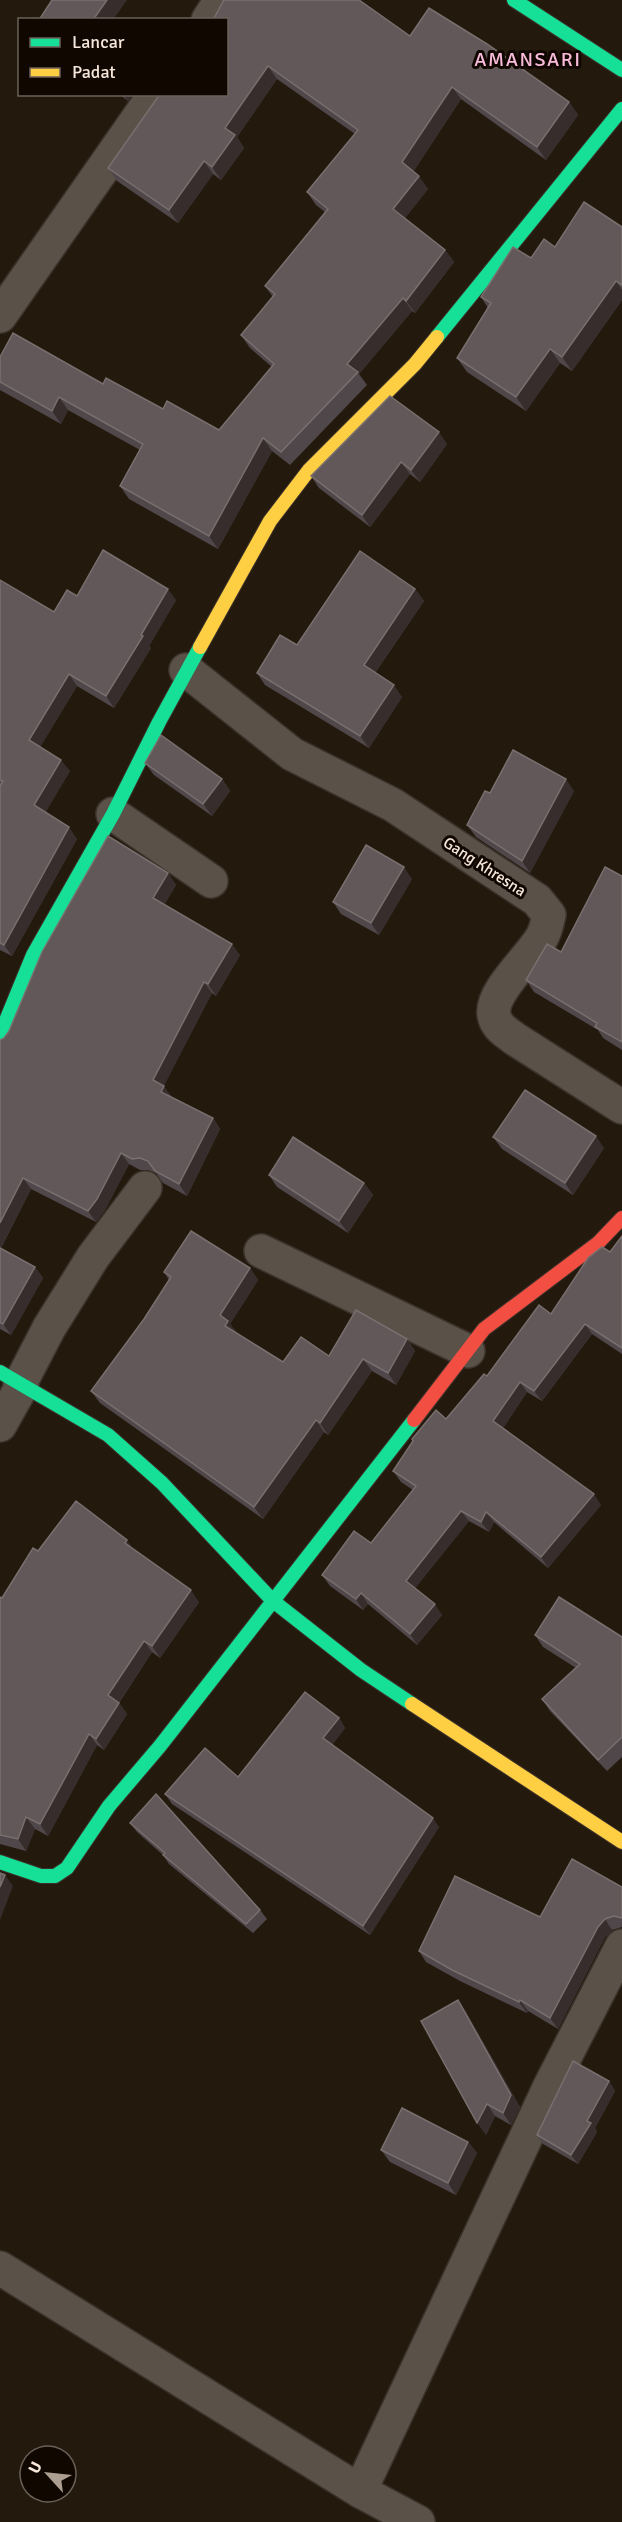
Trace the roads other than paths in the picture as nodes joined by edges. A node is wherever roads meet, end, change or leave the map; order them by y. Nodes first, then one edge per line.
1 (221, 0) edge
2 (517, 1) edge
3 (209, 18) edge
4 (622, 70) edge
5 (154, 96) edge
6 (622, 109) edge
7 (0, 316) edge
8 (186, 670) junction
9 (113, 814) junction
10 (211, 881) dead end
11 (0, 1035) edge
12 (622, 1107) edge
13 (144, 1188) dead end
14 (622, 1218) edge
15 (261, 1251) dead end
16 (468, 1351) junction
17 (14, 1381) edge
18 (0, 1425) edge
19 (273, 1601) junction
20 (622, 1842) edge
21 (0, 1862) edge
22 (622, 1946) edge
23 (0, 2268) edge
24 (360, 2491) junction
25 (418, 2522) edge

1 - 3 street
2 - 4 street
5 - 7 street
6 - 8 street
8 - 9 street
8 - 12 street, Gang Khresna
9 - 10 street
9 - 11 street
13 - 17 street
14 - 16 street
15 - 16 street
16 - 19 street
17 - 18 street
17 - 19 street
19 - 20 street
19 - 21 street
22 - 24 street
23 - 24 street
24 - 25 street

